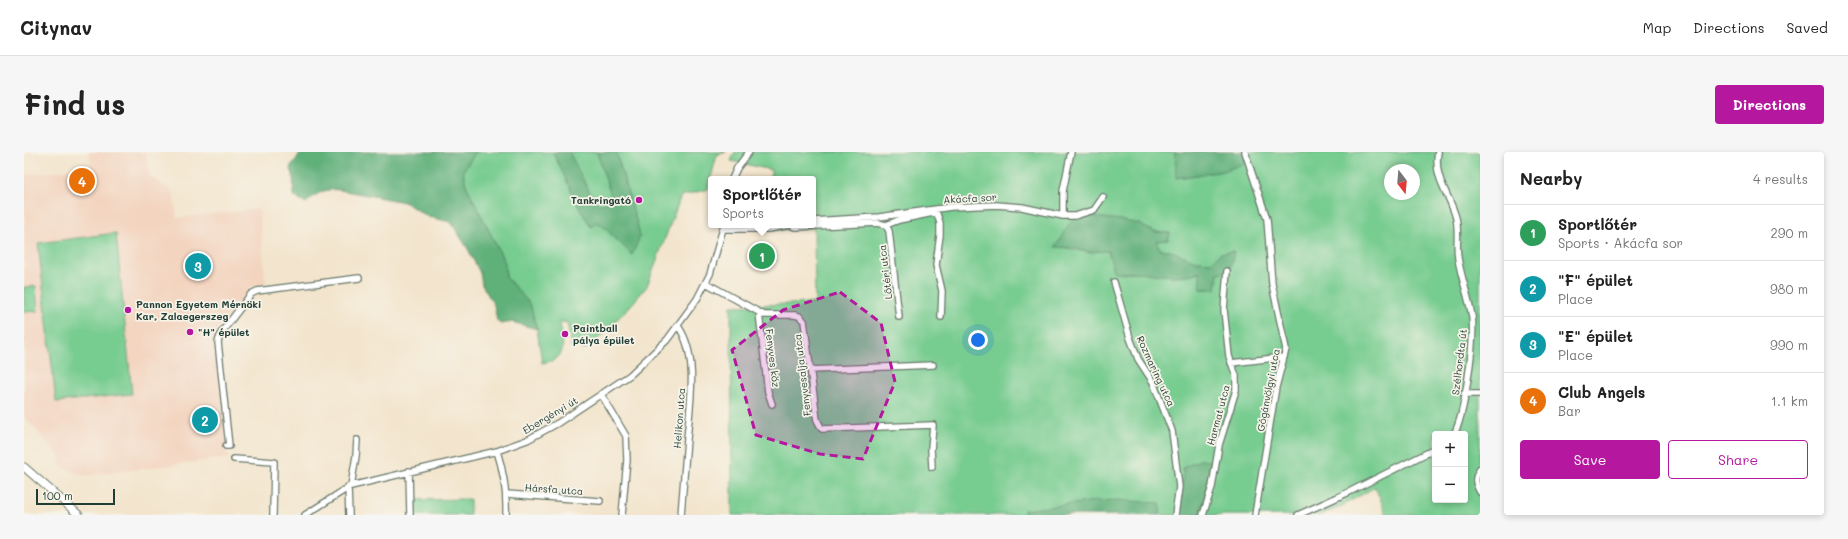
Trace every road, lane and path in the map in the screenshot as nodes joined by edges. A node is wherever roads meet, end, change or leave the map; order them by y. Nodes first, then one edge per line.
1 (749, 152) edge
2 (1071, 152) edge
3 (1245, 152) edge
4 (1438, 152) edge
5 (734, 176) edge
6 (1102, 197) dead end
7 (1063, 216) junction
8 (816, 221) edge
9 (886, 225) junction
10 (816, 226) edge
11 (724, 228) edge
12 (746, 228) edge
13 (774, 228) edge
14 (1227, 271) dead end
15 (360, 278) dead end
16 (1114, 282) dead end
17 (706, 283) junction
18 (759, 313) junction
19 (899, 317) dead end
20 (941, 317) dead end
21 (678, 326) junction
22 (1284, 357) junction
23 (1231, 363) junction
24 (933, 365) dead end
25 (810, 370) junction
26 (601, 394) junction
27 (1464, 394) junction
28 (1480, 394) edge
29 (772, 404) dead end
30 (1455, 431) edge
31 (357, 440) dead end
32 (226, 446) dead end
33 (1432, 450) edge
34 (497, 451) junction
35 (234, 459) dead end
36 (24, 467) edge
37 (932, 467) dead end
38 (1480, 469) edge
39 (409, 471) junction
40 (349, 486) junction
41 (1480, 492) edge
42 (507, 494) junction
43 (600, 502) dead end
44 (79, 515) edge
45 (273, 515) edge
46 (305, 515) edge
47 (349, 515) edge
48 (410, 515) edge
49 (506, 515) edge
50 (622, 515) edge
51 (681, 515) edge
52 (1175, 515) edge
53 (1203, 515) edge
54 (1255, 515) edge
55 (1298, 515) edge

1 - 5 street
2 - 7 street
3 - 22 street, Gógánvölgyi utca
4 - 27 street, Szélhordta út
6 - 7 street, Akácfa sor
7 - 8 street, Akácfa sor
9 - 10 street
9 - 19 street, Lőtéri utca
9 - 20 street
11 - 17 street, Ebergényi út
12 - 13 street
14 - 23 street, Harmat utca
15 - 32 street
16 - 52 street, Rozmaring utca
17 - 18 street, Fenyvesalja utca
17 - 21 street, Ebergényi út
18 - 25 street, Fenyvesalja utca
18 - 29 street, Fenyves köz
21 - 26 street, Ebergényi út
21 - 51 street, Helikon utca
22 - 23 street
22 - 54 street, Gógánvölgyi utca
23 - 53 street, Harmat utca
24 - 25 street
25 - 37 street, Fenyvesalja utca
26 - 34 street, Ebergényi út
26 - 50 street
27 - 28 street
27 - 30 street, Szélhordta út
31 - 40 street
33 - 55 street
34 - 39 street, Ebergényi út
34 - 42 street
35 - 45 street
36 - 44 street
38 - 41 street
39 - 40 street, Ebergényi út
39 - 48 street
40 - 46 street, Ebergényi út
40 - 47 street
42 - 43 street, Hársfa utca
42 - 49 street

